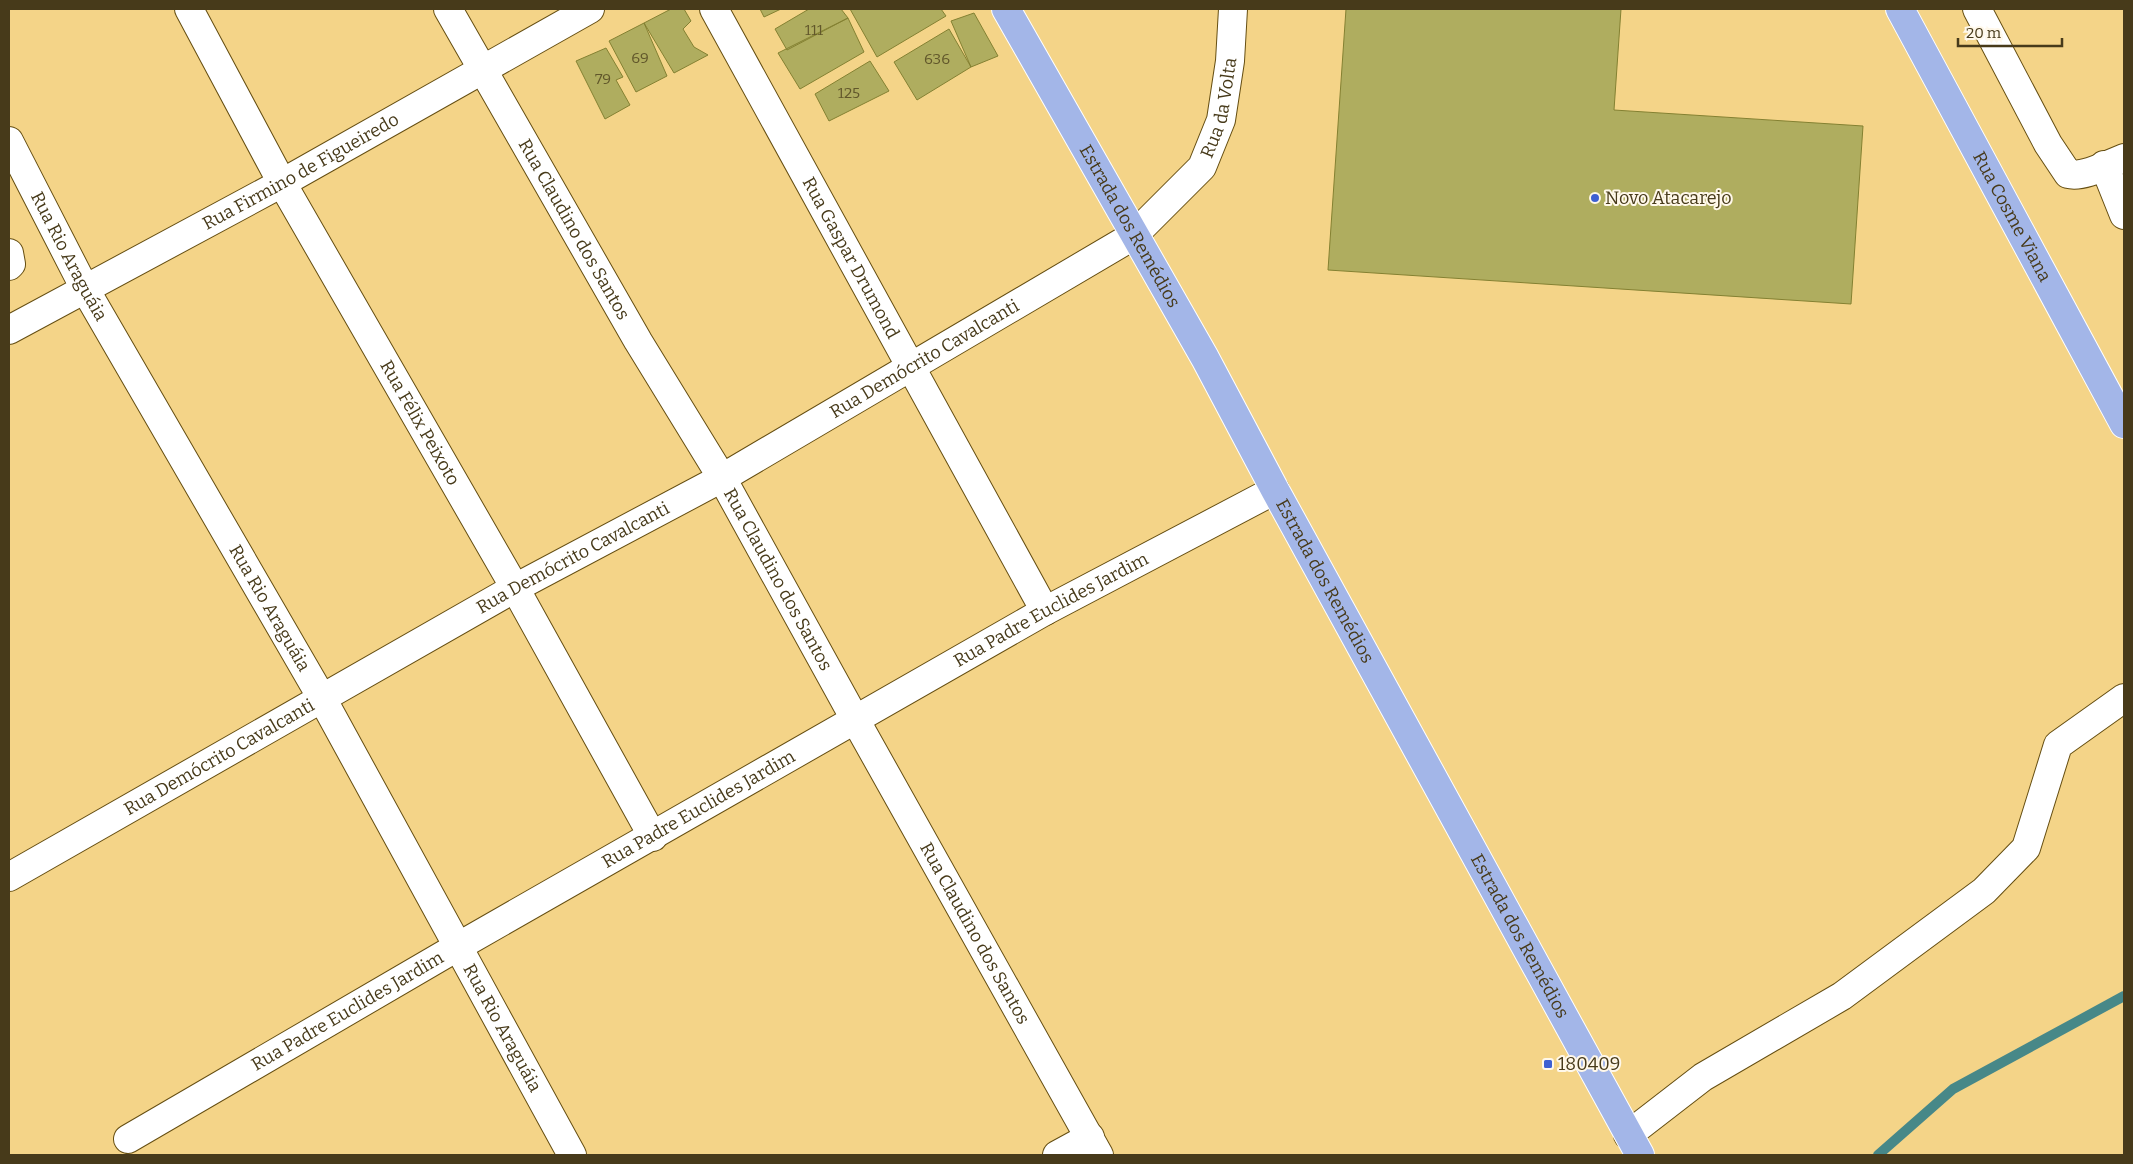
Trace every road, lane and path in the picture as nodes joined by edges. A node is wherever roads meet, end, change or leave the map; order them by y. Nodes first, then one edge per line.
1 (189, 9) edge
2 (448, 9) edge
3 (590, 9) edge
4 (714, 9) edge
5 (1006, 9) edge
6 (1233, 9) edge
7 (1900, 9) edge
8 (1977, 9) edge
9 (483, 69) junction
10 (9, 142) edge
11 (2114, 162) edge
12 (282, 183) junction
13 (2124, 214) edge
14 (1133, 236) junction
15 (9, 253) edge
16 (9, 266) edge
17 (84, 289) junction
18 (9, 330) edge
19 (911, 367) junction
20 (2124, 424) edge
21 (722, 478) junction
22 (1275, 490) junction
23 (515, 588) junction
24 (1045, 611) junction
25 (2124, 698) edge
26 (323, 700) junction
27 (856, 721) junction
28 (653, 837) junction
29 (9, 877) edge
30 (459, 946) junction
31 (128, 1139) dead end
32 (1634, 1145) edge
33 (1094, 1146) edge
34 (572, 1155) edge
35 (1057, 1155) edge

1 - 12 street, Rua Félix Peixoto
2 - 9 street, Rua Claudino dos Santos
3 - 9 street, Rua Firmino de Figueiredo
4 - 19 street, Rua Gaspar Drumond
5 - 14 main road, Estrada dos Remédios
6 - 14 street, Rua da Volta
7 - 20 main road, Rua Cosme Viana
8 - 11 street
9 - 12 street, Rua Firmino de Figueiredo
9 - 21 street, Rua Claudino dos Santos
10 - 17 street, Rua Rio Araguáia
11 - 13 street
12 - 17 street, Rua Firmino de Figueiredo
12 - 23 street, Rua Félix Peixoto
14 - 19 street, Rua Demócrito Cavalcanti
14 - 22 main road, Estrada dos Remédios
15 - 16 street
17 - 18 street, Rua Firmino de Figueiredo
17 - 26 street, Rua Rio Araguáia
19 - 21 street, Rua Demócrito Cavalcanti
19 - 24 street, Rua Gaspar Drumond
21 - 23 street, Rua Demócrito Cavalcanti
21 - 27 street, Rua Claudino dos Santos
22 - 24 street, Rua Padre Euclides Jardim
22 - 32 main road, Estrada dos Remédios
23 - 26 street, Rua Demócrito Cavalcanti
23 - 28 street, Rua Félix Peixoto
24 - 27 street, Rua Padre Euclides Jardim
25 - 32 street
26 - 29 street, Rua Demócrito Cavalcanti
26 - 30 street, Rua Rio Araguáia
27 - 28 street, Rua Padre Euclides Jardim
27 - 33 street, Rua Claudino dos Santos
28 - 30 street, Rua Padre Euclides Jardim
30 - 31 street, Rua Padre Euclides Jardim
30 - 34 street, Rua Rio Araguáia
33 - 35 street

